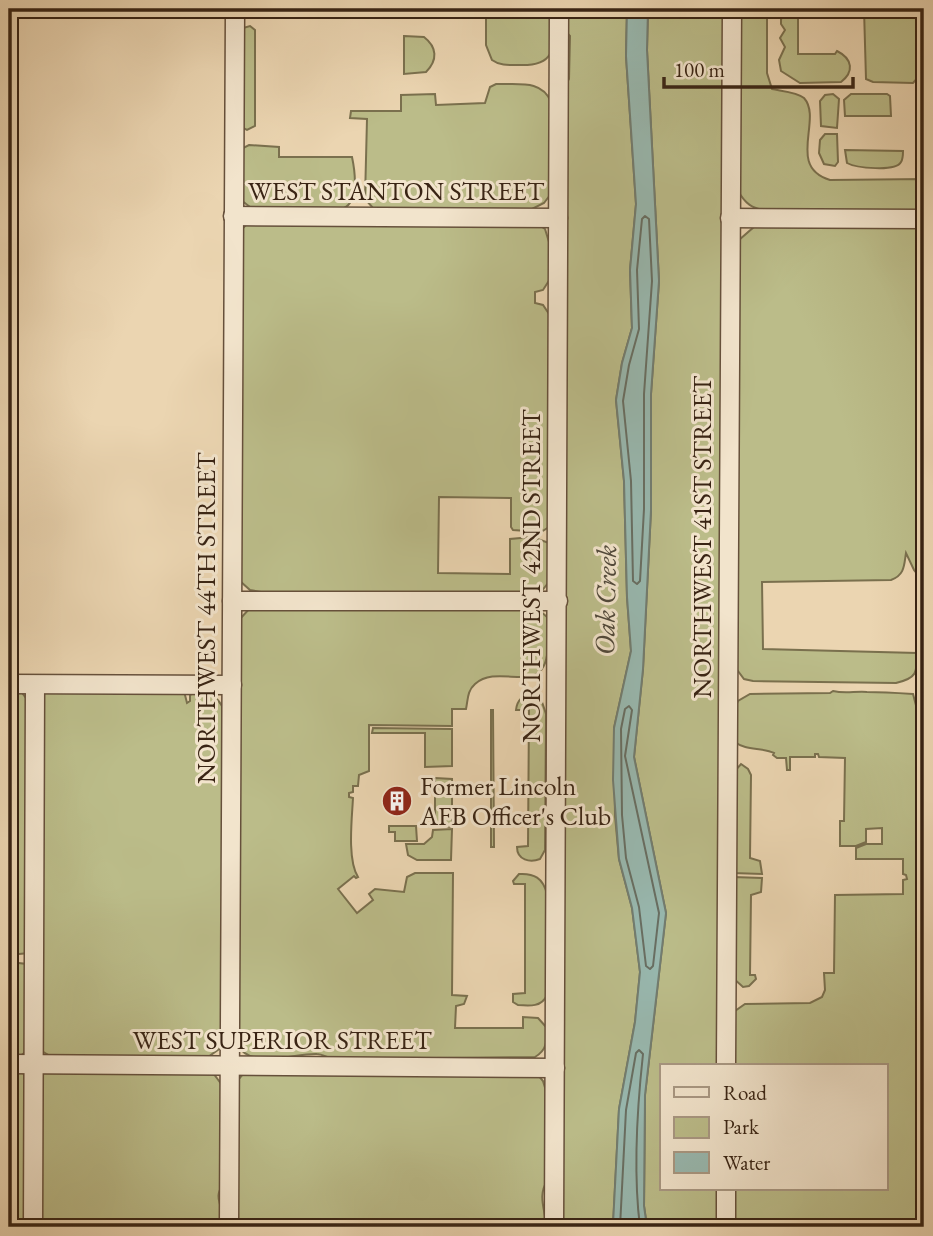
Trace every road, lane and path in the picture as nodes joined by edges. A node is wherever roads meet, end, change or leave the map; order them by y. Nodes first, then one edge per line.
1 (235, 9) edge
2 (559, 9) edge
3 (732, 9) edge
4 (233, 216) junction
5 (558, 218) junction
6 (730, 218) junction
7 (924, 219) edge
8 (232, 601) junction
9 (558, 601) junction
10 (9, 684) edge
11 (35, 685) junction
12 (232, 685) junction
13 (9, 1064) edge
14 (34, 1064) junction
15 (726, 1064) edge
16 (230, 1065) junction
17 (555, 1068) junction
18 (726, 1190) edge
19 (33, 1227) edge
20 (229, 1227) edge
21 (554, 1227) edge
22 (726, 1227) edge

1 - 4 street, NORTHWEST 44TH STREET
2 - 5 street, NORTHWEST 42ND STREET
3 - 6 street, NORTHWEST 41ST STREET
4 - 5 street, WEST STANTON STREET
4 - 8 street, NORTHWEST 44TH STREET
5 - 9 street, NORTHWEST 42ND STREET
6 - 7 street
6 - 15 street, NORTHWEST 41ST STREET
8 - 9 street
8 - 12 street, NORTHWEST 44TH STREET
9 - 17 street, NORTHWEST 42ND STREET
10 - 11 street
11 - 12 street
11 - 14 street
12 - 16 street, NORTHWEST 44TH STREET
13 - 14 street, WEST SUPERIOR STREET
14 - 16 street, WEST SUPERIOR STREET
14 - 19 street
16 - 17 street, WEST SUPERIOR STREET
16 - 20 street, NORTHWEST 44TH STREET
17 - 21 street, NORTHWEST 42ND STREET
18 - 22 street

